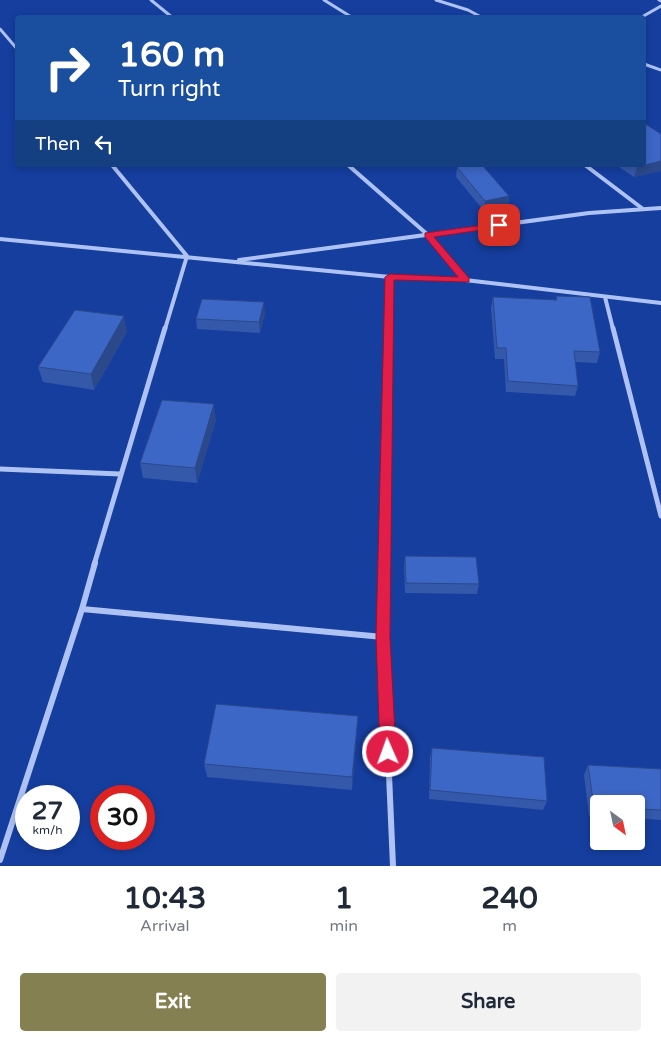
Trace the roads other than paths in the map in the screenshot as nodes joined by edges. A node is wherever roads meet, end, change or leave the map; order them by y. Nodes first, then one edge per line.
1 (151, 0) edge
2 (324, 0) edge
3 (436, 0) edge
4 (661, 6) edge
5 (169, 15) edge
6 (349, 15) edge
7 (477, 15) edge
8 (645, 15) edge
9 (0, 30) edge
10 (15, 47) edge
11 (646, 65) edge
12 (661, 70) edge
13 (114, 167) edge
14 (350, 167) edge
15 (588, 167) edge
16 (661, 208) edge
17 (643, 209) junction
18 (428, 235) junction
19 (0, 239) edge
20 (188, 256) junction
21 (229, 261) junction
22 (390, 277) junction
23 (465, 280) junction
24 (605, 297) junction
25 (661, 303) edge
26 (0, 469) edge
27 (120, 474) junction
28 (661, 516) edge
29 (82, 609) junction
30 (383, 637) junction
31 (0, 860) edge
32 (393, 866) edge

1 - 5 street
2 - 6 street
3 - 7 street
4 - 8 street
9 - 10 street
11 - 12 street
13 - 20 street
14 - 18 street
15 - 17 street
16 - 17 street
17 - 18 street
18 - 21 street
18 - 23 street
19 - 20 street
20 - 21 street
20 - 27 street
21 - 22 street
22 - 23 street
22 - 30 street
23 - 24 street
24 - 25 street
24 - 28 street
26 - 27 street
27 - 29 street
29 - 30 street
29 - 31 street
30 - 32 street

